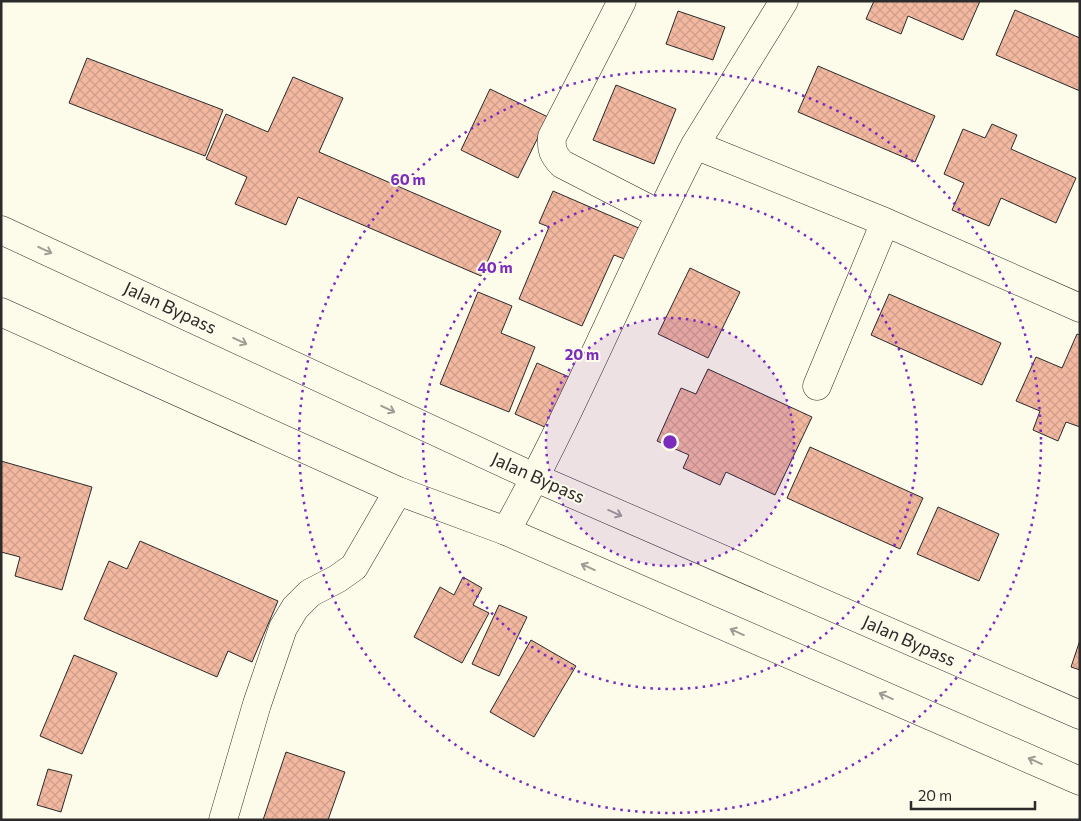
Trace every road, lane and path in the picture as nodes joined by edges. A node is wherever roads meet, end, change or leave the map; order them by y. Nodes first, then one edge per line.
1 (622, 1) edge
2 (777, 3) edge
3 (695, 145) junction
4 (659, 214) junction
5 (885, 222) junction
6 (1, 230) edge
7 (1080, 308) edge
8 (1, 312) edge
9 (817, 386) dead end
10 (536, 478) junction
11 (398, 491) junction
12 (506, 531) junction
13 (1080, 715) edge
14 (1080, 781) edge
15 (223, 820) edge

1 - 4 main road
2 - 3 main road
3 - 4 main road
3 - 5 main road
4 - 10 main road
5 - 7 main road
5 - 9 main road
6 -> 10 main road, Jalan Bypass
8 - 11 main road
10 - 12 main road
10 -> 13 main road, Jalan Bypass
11 - 12 main road
11 - 15 main road
14 -> 12 main road

